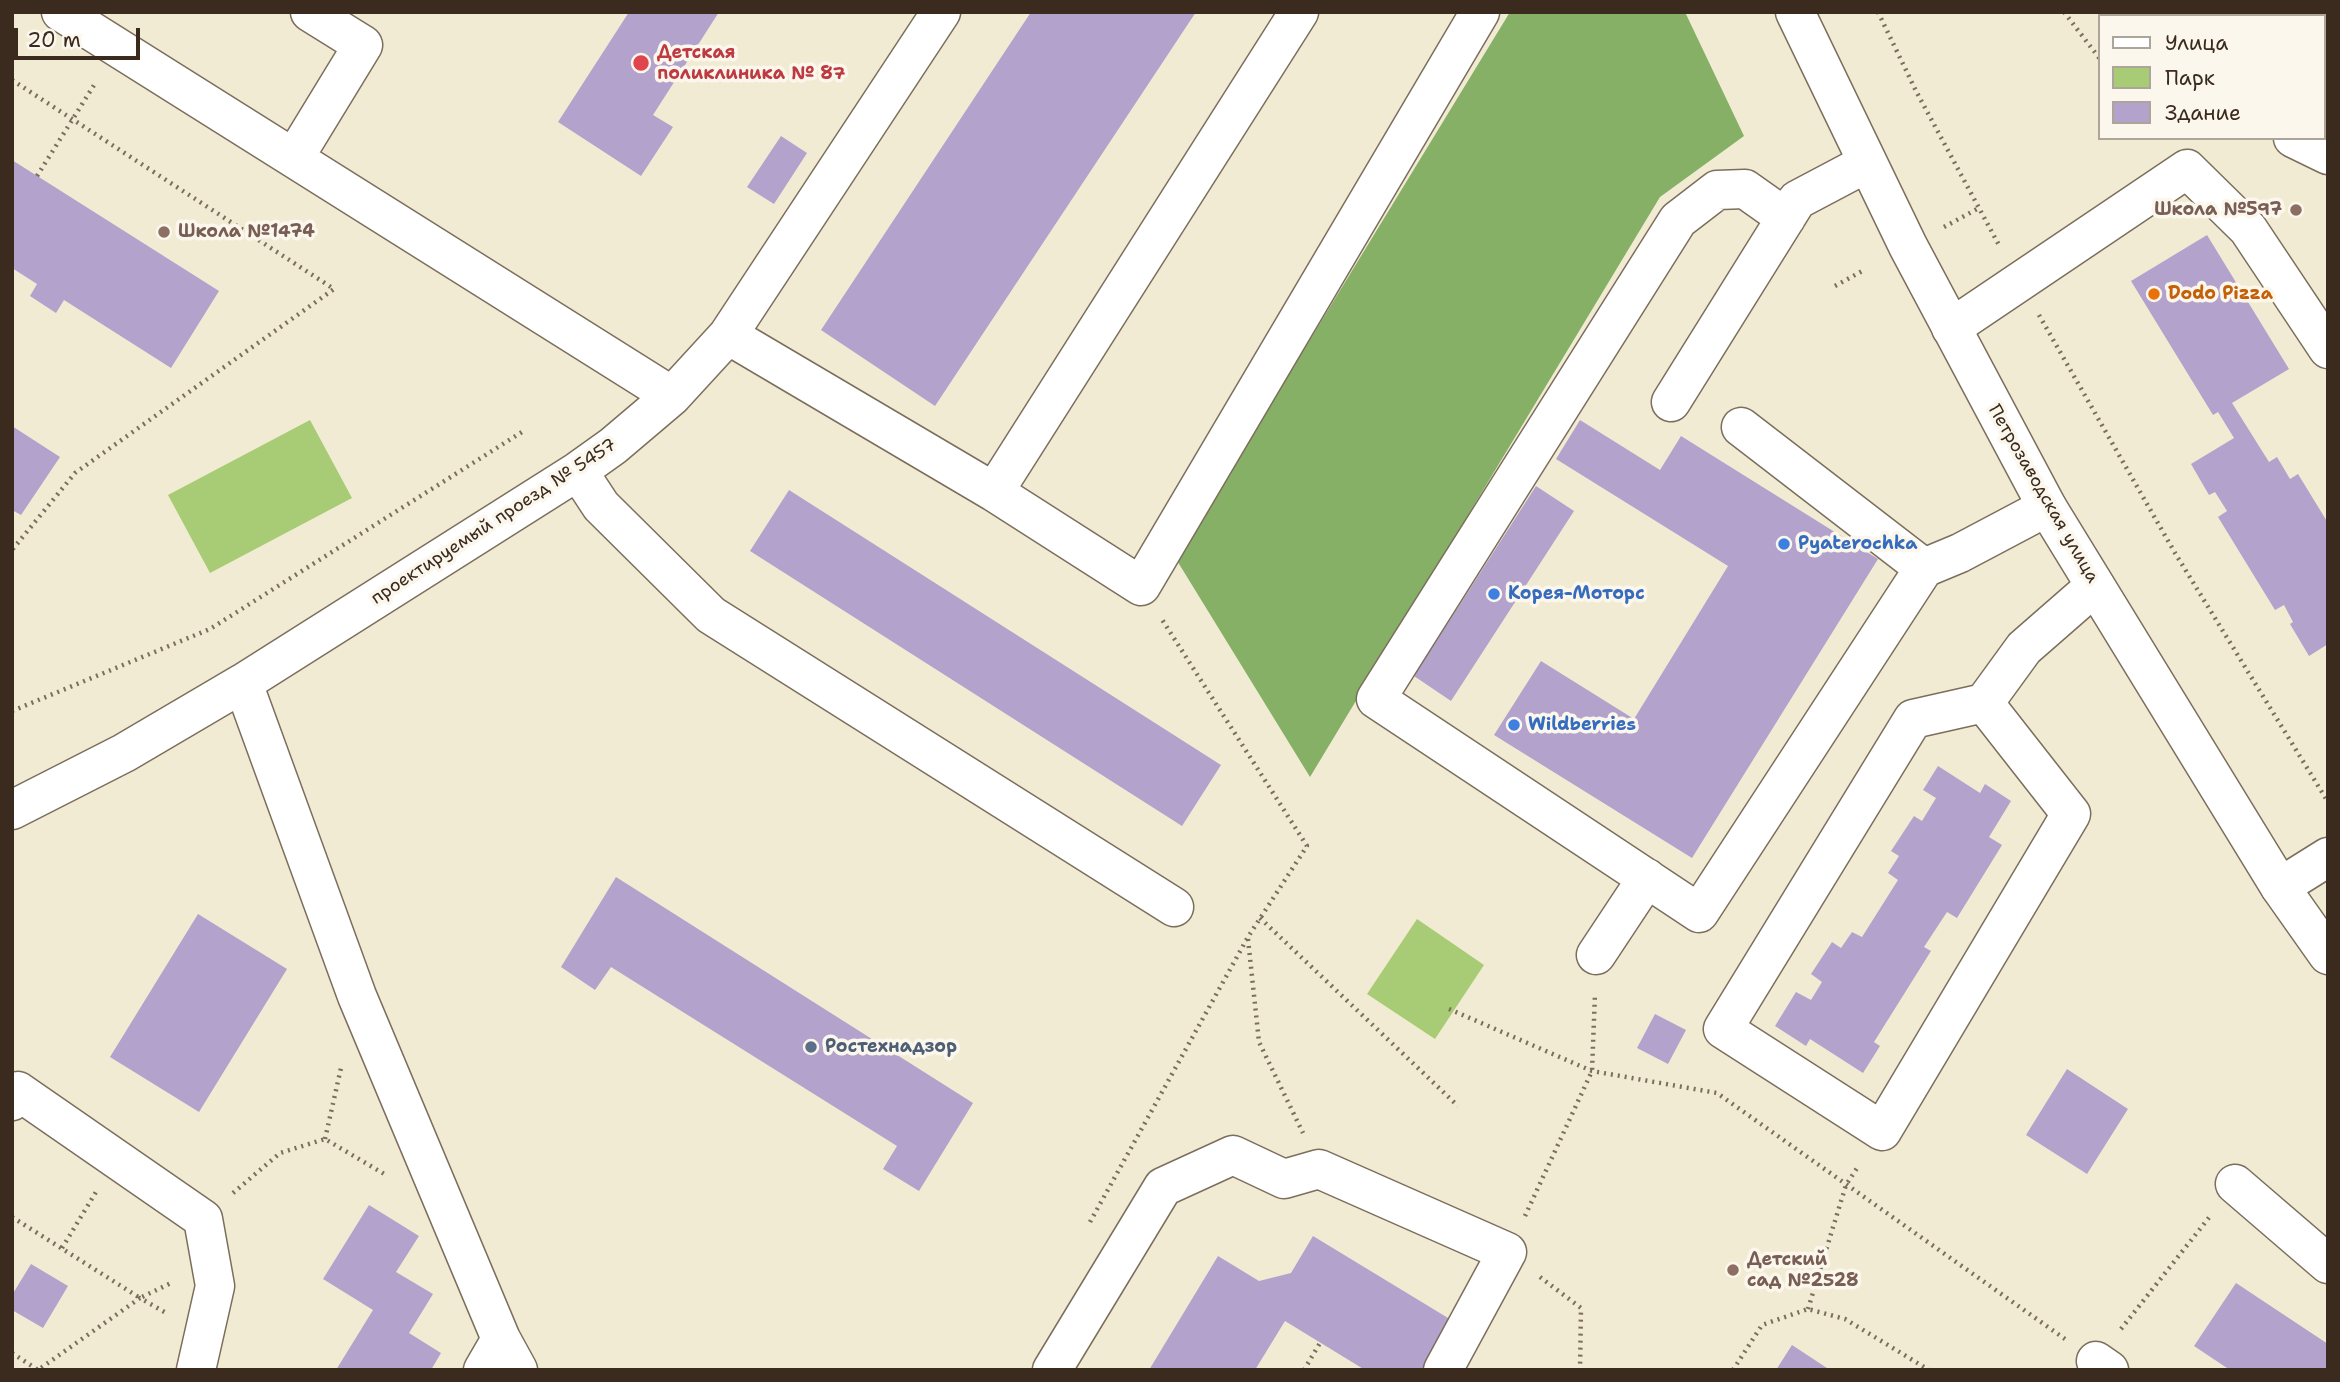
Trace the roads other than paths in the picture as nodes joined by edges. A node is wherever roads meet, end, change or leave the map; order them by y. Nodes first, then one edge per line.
1 (61, 12) edge
2 (310, 12) edge
3 (941, 12) edge
4 (1299, 12) edge
5 (1480, 12) edge
6 (1796, 12) edge
7 (2297, 140) edge
8 (2328, 155) edge
9 (294, 158) junction
10 (1867, 163) junction
11 (1786, 218) junction
12 (1951, 328) junction
13 (729, 335) junction
14 (2328, 349) edge
15 (672, 396) junction
16 (1671, 402) dead end
17 (1741, 427) dead end
18 (578, 471) junction
19 (994, 492) junction
20 (2047, 507) junction
21 (1924, 568) junction
22 (2095, 586) junction
23 (243, 682) junction
24 (1984, 702) junction
25 (12, 810) edge
26 (2328, 857) edge
27 (1647, 878) junction
28 (2280, 887) junction
29 (1174, 907) dead end
30 (1596, 955) road end
31 (2328, 955) edge
32 (12, 1101) edge
33 (2235, 1184) road end
34 (2328, 1265) edge
35 (200, 1352) edge
36 (501, 1359) edge
37 (1052, 1370) edge
38 (1443, 1370) edge

1 - 9 street
2 - 9 street
3 - 13 street, проектируемый проезд № 5457
4 - 19 street
5 - 19 street
6 - 10 street, Петрозаводская улица
7 - 8 street
9 - 15 street
10 - 11 street
10 - 12 street, Петрозаводская улица
11 - 16 street
11 - 27 street
12 - 14 street
12 - 20 street, Петрозаводская улица
13 - 15 street, проектируемый проезд № 5457
13 - 19 street
15 - 18 street, проектируемый проезд № 5457
17 - 21 street
18 - 23 street, проектируемый проезд № 5457
18 - 29 street
20 - 21 street
20 - 22 street, Петрозаводская улица
21 - 27 street
22 - 24 street
22 - 28 street, Петрозаводская улица
23 - 25 street, проектируемый проезд № 5457
23 - 36 street
24 - 24 street
26 - 28 street
27 - 30 street
28 - 31 street, Петрозаводская улица
32 - 35 street
33 - 34 street
37 - 38 street

